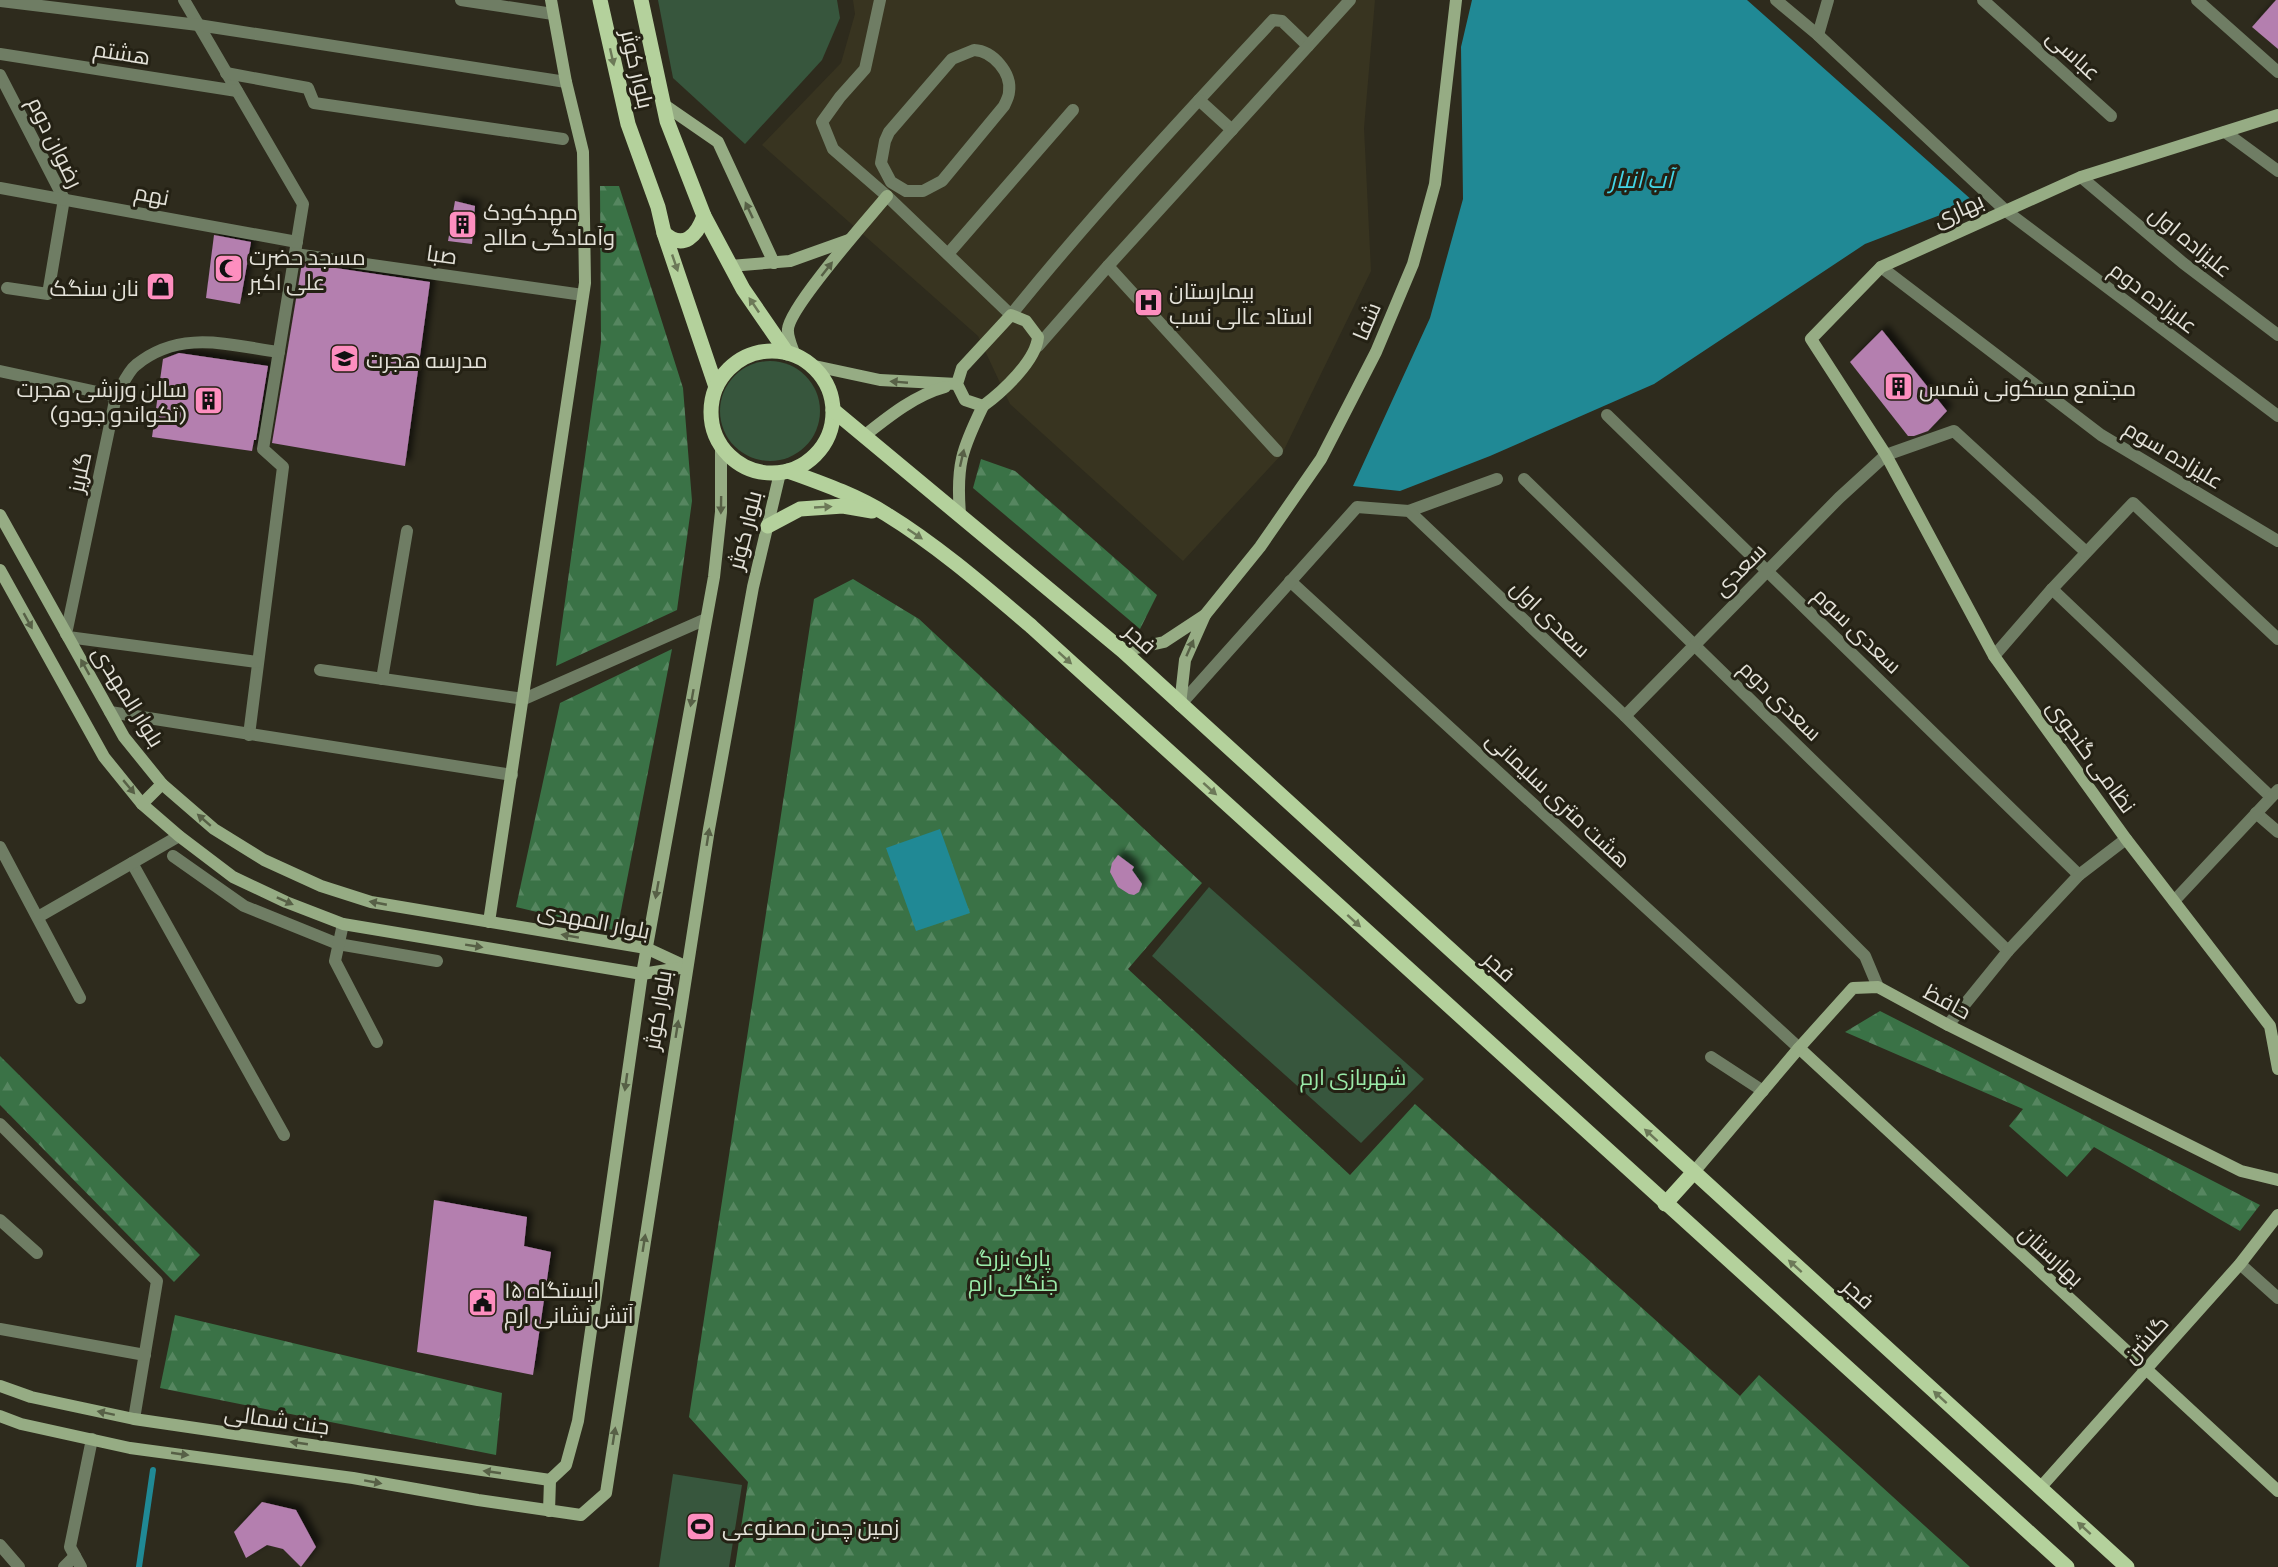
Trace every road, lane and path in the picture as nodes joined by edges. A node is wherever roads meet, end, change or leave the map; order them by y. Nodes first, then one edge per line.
1 (184, 0) edge
2 (461, 0) edge
3 (551, 0) edge
4 (600, 0) edge
5 (640, 0) edge
6 (880, 0) edge
7 (1350, 0) edge
8 (1456, 0) edge
9 (1776, 0) edge
10 (1828, 0) edge
11 (1983, 0) edge
12 (2197, 0) edge
13 (0, 1) edge
14 (553, 14) junction
15 (198, 25) junction
16 (1818, 35) junction
17 (1308, 46) junction
18 (0, 54) edge
19 (2278, 72) edge
20 (226, 73) junction
21 (0, 75) edge
22 (566, 82) junction
23 (237, 91) junction
24 (1199, 100) junction
25 (663, 104) junction
26 (1073, 110) dead end
27 (2278, 115) edge
28 (2110, 116) dead end
29 (1232, 130) junction
30 (2225, 132) junction
31 (563, 139) dead end
32 (881, 163) junction
33 (2278, 171) edge
34 (2081, 177) junction
35 (0, 188) edge
36 (906, 191) junction
37 (887, 196) junction
38 (64, 199) junction
39 (2006, 211) junction
40 (704, 216) junction
41 (664, 233) junction
42 (852, 239) junction
43 (296, 248) junction
44 (948, 254) junction
45 (774, 263) junction
46 (730, 266) junction
47 (1108, 266) junction
48 (1881, 267) junction
49 (7, 288) dead end
50 (583, 295) junction
51 (1011, 315) junction
52 (2278, 335) edge
53 (1038, 346) junction
54 (279, 352) junction
55 (791, 355) junction
56 (810, 365) junction
57 (0, 371) edge
58 (957, 384) junction
59 (716, 387) junction
60 (116, 396) junction
61 (983, 406) junction
62 (833, 410) junction
63 (1607, 415) dead end
64 (2278, 416) edge
65 (864, 436) junction
66 (721, 447) junction
67 (1277, 451) dead end
68 (1886, 454) junction
69 (784, 472) junction
70 (1497, 479) dead end
71 (1524, 479) dead end
72 (1409, 511) junction
73 (884, 513) junction
74 (960, 514) junction
75 (0, 515) edge
76 (768, 525) junction
77 (406, 531) dead end
78 (2278, 541) edge
79 (2086, 552) junction
80 (0, 570) edge
81 (1767, 571) junction
82 (1290, 581) junction
83 (2052, 588) junction
84 (1205, 615) junction
85 (706, 619) junction
86 (67, 636) junction
87 (2278, 639) edge
88 (1694, 644) junction
89 (1123, 651) junction
90 (1994, 656) junction
91 (257, 662) junction
92 (320, 670) dead end
93 (382, 679) junction
94 (524, 699) junction
95 (1180, 705) junction
96 (110, 712) junction
97 (1624, 716) junction
98 (249, 735) junction
99 (512, 775) junction
100 (162, 784) junction
101 (2275, 794) edge
102 (142, 804) junction
103 (2256, 813) junction
104 (2278, 832) edge
105 (179, 836) junction
106 (2126, 839) junction
107 (0, 847) edge
108 (173, 856) dead end
109 (132, 863) junction
110 (2079, 875) junction
111 (2174, 901) junction
112 (38, 917) junction
113 (489, 922) junction
114 (343, 924) junction
115 (338, 944) junction
116 (646, 948) junction
117 (2008, 951) junction
118 (437, 961) dead end
119 (687, 967) junction
120 (642, 974) junction
121 (1878, 987) junction
122 (80, 998) dead end
123 (1948, 1025) junction
124 (377, 1042) dead end
125 (1799, 1048) junction
126 (1711, 1057) dead end
127 (2278, 1069) edge
128 (1763, 1090) junction
129 (0, 1124) edge
130 (284, 1135) dead end
131 (1693, 1173) junction
132 (2278, 1180) edge
133 (1665, 1204) junction
134 (2278, 1215) edge
135 (0, 1220) edge
136 (36, 1253) dead end
137 (2240, 1264) junction
138 (2278, 1298) edge
139 (0, 1329) edge
140 (145, 1355) junction
141 (2145, 1370) junction
142 (0, 1386) edge
143 (0, 1416) edge
144 (134, 1419) junction
145 (92, 1439) junction
146 (550, 1480) junction
147 (2040, 1488) junction
148 (2278, 1491) edge
149 (549, 1511) junction
150 (0, 1545) edge
151 (78, 1562) edge
152 (18, 1567) edge
153 (64, 1567) edge
154 (2067, 1567) edge
155 (2127, 1567) edge

1 - 15 street
2 - 14 street
3 - 14 main road
4 -> 41 main road, بلوار کوثر
5 - 25 main road, بلوار کوثر
6 - 37 street
7 - 17 street
8 - 84 main road, شفا
9 - 16 street, علیزاده دوم
10 - 16 street
11 - 28 street, عباسی
12 - 19 street
13 - 15 street
14 - 22 main road
15 - 20 street
15 - 22 street
16 - 39 street, علیزاده دوم
17 - 24 street
17 - 29 street
18 - 23 street, هشتم
20 - 23 street
20 - 31 street
21 - 38 street, رضوان دوم
22 - 50 main road
23 - 43 street
24 - 29 street
24 - 51 street
25 - 40 main road, بلوار کوثر
45 -> 25 main road
26 - 44 street
27 - 30 main road, بهاری
29 - 47 street
30 - 33 street
30 - 34 main road, بهاری
32 - 36 street
32 - 36 street
32 - 37 street
34 - 39 main road, بهاری
34 - 52 street, علیزاده اول
35 - 38 street, نهم
36 - 37 street
37 - 42 main road
37 - 44 street
38 - 43 street, نهم
38 - 49 street, رضوان دوم
39 - 48 main road, بهاری
39 - 64 street, علیزاده دوم
40 - 41 main road
40 - 46 main road, بلوار کوثر
41 -> 59 main road, بلوار کوثر
42 - 45 main road
55 -> 42 main road
43 - 50 street, صبا
43 - 54 street
44 - 51 street
45 - 46 main road
55 -> 46 main road, بلوار کوثر
47 - 53 street
47 - 67 street
48 - 68 main road, بهاری
48 - 78 street, علیزاده سوم
50 - 94 main road
51 - 53 main road
51 - 58 main road
53 - 61 main road
54 - 60 street, گلریز
54 - 91 street
55 - 56 main road
55 - 59 main road
58 -> 56 main road
56 - 62 main road
57 - 60 street
58 - 61 main road
58 - 65 main road
59 - 66 main road
60 - 86 street, گلریز
74 -> 61 main road
62 - 65 main road, فجر
62 - 69 main road
63 - 81 street, سعدی سوم
65 - 74 main road, فجر
66 - 69 main road
66 -> 85 main road, بلوار کوثر
68 - 79 street
68 - 81 street, سعدی
68 - 90 main road, نظامی گنجوی
69 - 73 main road
69 - 76 main road, بلوار کوثر
70 - 72 street
71 - 88 street, سعدی دوم
72 - 82 street
72 - 97 street, سعدی اول
76 -> 73 main road
73 -> 133 main road
74 - 89 main road, فجر
75 - 86 main road, بلوار المهدی
119 -> 76 main road, بلوار کوثر
77 - 93 street
79 - 83 street
79 - 87 street
80 -> 102 main road, بلوار المهدی
81 - 88 street, سعدی
81 - 110 street, سعدی سوم
82 - 95 street
82 - 125 street, هشت متری سلیمانی
83 - 90 street
83 - 101 street
84 - 89 main road
95 -> 84 main road
85 - 94 street
85 -> 116 main road, بلوار کوثر
86 - 91 street
96 -> 86 main road, بلوار المهدی
88 - 97 street, سعدی
88 - 117 street, سعدی دوم
89 - 95 main road, فجر
90 - 106 main road, نظامی گنجوی
91 - 98 street
92 - 93 street
93 - 94 street
94 - 99 main road
131 -> 95 main road, فجر
96 - 98 street
96 - 100 main road, بلوار المهدی
97 - 121 street, سعدی اول
98 - 99 street
99 - 113 main road
100 - 102 main road
113 -> 100 main road, بلوار المهدی
101 - 103 street
102 - 105 main road, بلوار المهدی
103 - 104 street
103 - 111 street
105 - 109 street
105 -> 114 main road, بلوار المهدی
106 - 110 street
106 - 111 main road, نظامی گنجوی
107 - 112 street
108 - 115 street
109 - 112 street
109 - 130 street
110 - 117 street
111 - 127 main road, نظامی گنجوی
112 - 122 street
116 -> 113 main road, بلوار المهدی
114 - 115 street
114 -> 120 main road, بلوار المهدی
115 - 118 street
115 - 124 street
116 - 119 main road, بلوار المهدی
116 - 120 main road, بلوار کوثر
117 - 123 street
119 - 120 main road, بلوار المهدی
149 -> 119 main road, بلوار کوثر
120 -> 146 main road, بلوار کوثر
121 - 123 main road, حافظ
121 - 125 main road
123 - 132 main road, حافظ
125 - 128 main road
125 - 141 main road, بهارستان
126 - 128 street
128 - 131 main road
129 - 140 street
131 - 133 main road
147 -> 131 main road, فجر
133 - 154 main road
134 - 137 main road, گلشن
135 - 136 street
137 - 138 street
137 - 141 main road, گلشن
139 - 140 street
140 - 144 street
141 - 147 main road, گلشن
141 - 148 main road, بهارستان
144 -> 142 main road, جنت شمالی
143 - 145 main road
146 -> 144 main road, جنت شمالی
145 -> 149 main road
145 - 151 street
146 - 149 main road
155 -> 147 main road, فجر
150 - 152 street
151 - 153 street

